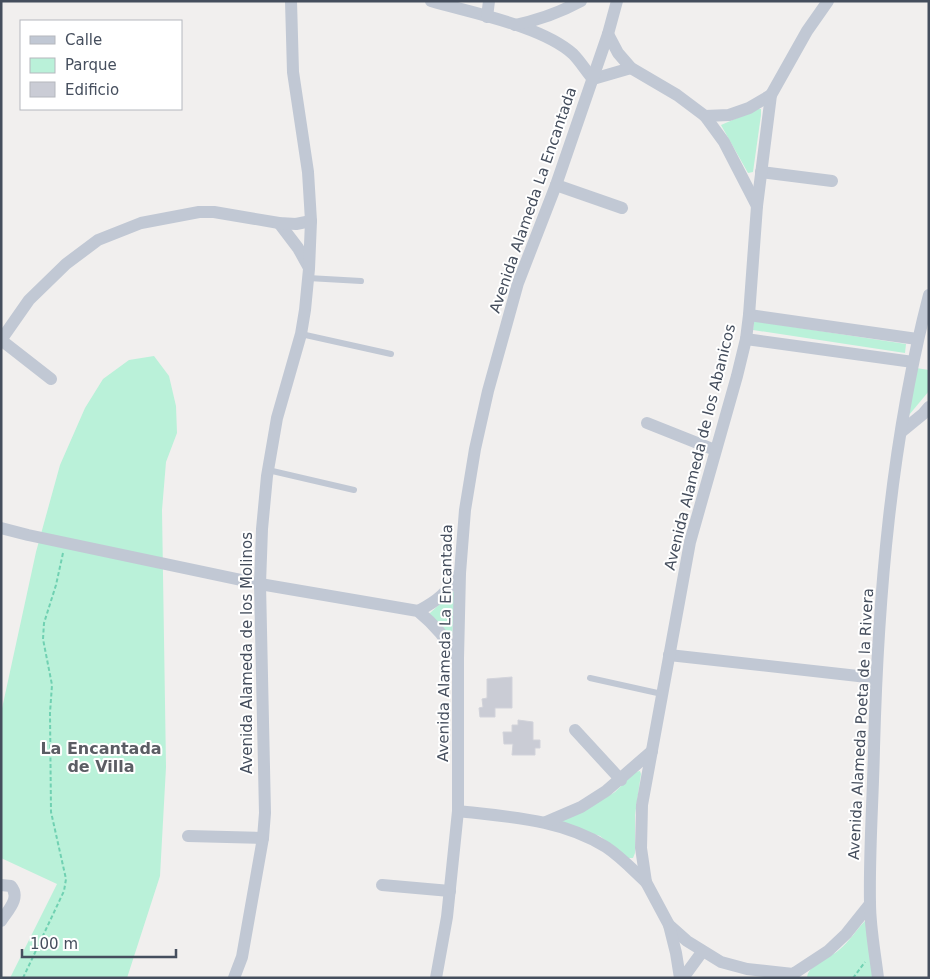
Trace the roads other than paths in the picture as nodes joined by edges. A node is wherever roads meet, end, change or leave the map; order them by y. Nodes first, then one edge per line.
1 (291, 1) edge
2 (431, 1) edge
3 (489, 1) edge
4 (581, 1) edge
5 (618, 1) edge
6 (828, 1) edge
7 (487, 17) junction
8 (515, 25) junction
9 (608, 34) junction
10 (631, 68) junction
11 (592, 79) junction
12 (771, 95) junction
13 (705, 116) junction
14 (761, 172) junction
15 (832, 181) dead end
16 (556, 185) junction
17 (757, 206) junction
18 (622, 208) dead end
19 (311, 221) junction
20 (279, 223) junction
21 (309, 273) junction
22 (361, 281) dead end
23 (929, 294) edge
24 (749, 315) junction
25 (301, 334) junction
26 (918, 338) junction
27 (746, 339) junction
28 (1, 340) edge
29 (391, 354) dead end
30 (913, 362) junction
31 (51, 379) dead end
32 (929, 406) edge
33 (647, 423) dead end
34 (901, 432) junction
35 (715, 450) junction
36 (268, 470) junction
37 (354, 490) dead end
38 (1, 528) edge
39 (460, 573) junction
40 (260, 584) junction
41 (418, 611) junction
42 (669, 655) junction
43 (458, 658) junction
44 (590, 678) dead end
45 (876, 678) junction
46 (662, 694) junction
47 (575, 730) dead end
48 (652, 751) junction
49 (621, 780) junction
50 (458, 811) junction
51 (546, 822) junction
52 (188, 836) dead end
53 (263, 838) junction
54 (646, 882) junction
55 (1, 885) edge
56 (382, 885) dead end
57 (450, 891) junction
58 (870, 904) junction
59 (1, 921) edge
60 (669, 925) junction
61 (702, 952) junction
62 (795, 976) edge
63 (234, 978) edge
64 (436, 978) edge
65 (682, 978) edge
66 (878, 978) edge

1 - 19 street, Avenida Alameda de los Molinos
2 - 7 street
3 - 7 street
4 - 8 street
5 - 9 street, Avenida Alameda La Encantada
6 - 12 street
7 - 8 street
8 - 11 street
9 - 10 street
9 - 11 street, Avenida Alameda La Encantada
10 - 11 street
10 - 13 street
11 - 16 street, Avenida Alameda La Encantada
12 - 13 street
12 - 14 street, Avenida Alameda de los Abanicos
13 - 17 street
14 - 15 street
14 - 17 street, Avenida Alameda de los Abanicos
16 - 18 street
16 - 39 street, Avenida Alameda La Encantada
17 - 24 street, Avenida Alameda de los Abanicos
19 - 20 street
19 - 21 street, Avenida Alameda de los Molinos
20 - 21 street
20 - 28 street
21 - 22 lane
21 - 25 street, Avenida Alameda de los Molinos
23 - 26 street, Avenida Alameda Poeta de la Rivera
24 - 26 street
24 - 27 street, Avenida Alameda de los Abanicos
25 - 29 lane
25 - 36 street, Avenida Alameda de los Molinos
26 - 30 street, Avenida Alameda Poeta de la Rivera
27 - 30 street
27 - 35 street, Avenida Alameda de los Abanicos
28 - 31 street
30 - 34 street, Avenida Alameda Poeta de la Rivera
32 - 34 street
33 - 35 street
34 - 45 street, Avenida Alameda Poeta de la Rivera
35 - 42 street, Avenida Alameda de los Abanicos
36 - 37 lane
36 - 40 street, Avenida Alameda de los Molinos
38 - 40 street
39 - 41 street
39 - 43 street, Avenida Alameda La Encantada
40 - 41 street
40 - 53 street, Avenida Alameda de los Molinos
41 - 43 street
42 - 45 street
42 - 46 street, Avenida Alameda de los Abanicos
43 - 50 street, Avenida Alameda La Encantada
44 - 46 lane
45 - 58 street, Avenida Alameda Poeta de la Rivera
46 - 48 street, Avenida Alameda de los Abanicos
47 - 49 street
48 - 49 street
48 - 54 street, Avenida Alameda de los Abanicos
49 - 51 street
50 - 51 street
50 - 57 street, Avenida Alameda La Encantada
51 - 54 street
52 - 53 street
53 - 63 street, Avenida Alameda de los Molinos
54 - 60 street, Avenida Alameda de los Abanicos
55 - 59 street
56 - 57 street
57 - 64 street, Avenida Alameda La Encantada
58 - 62 street
58 - 66 street, Avenida Alameda Poeta de la Rivera
60 - 61 street
60 - 65 street, Avenida Alameda de los Abanicos
61 - 62 street
61 - 65 street

